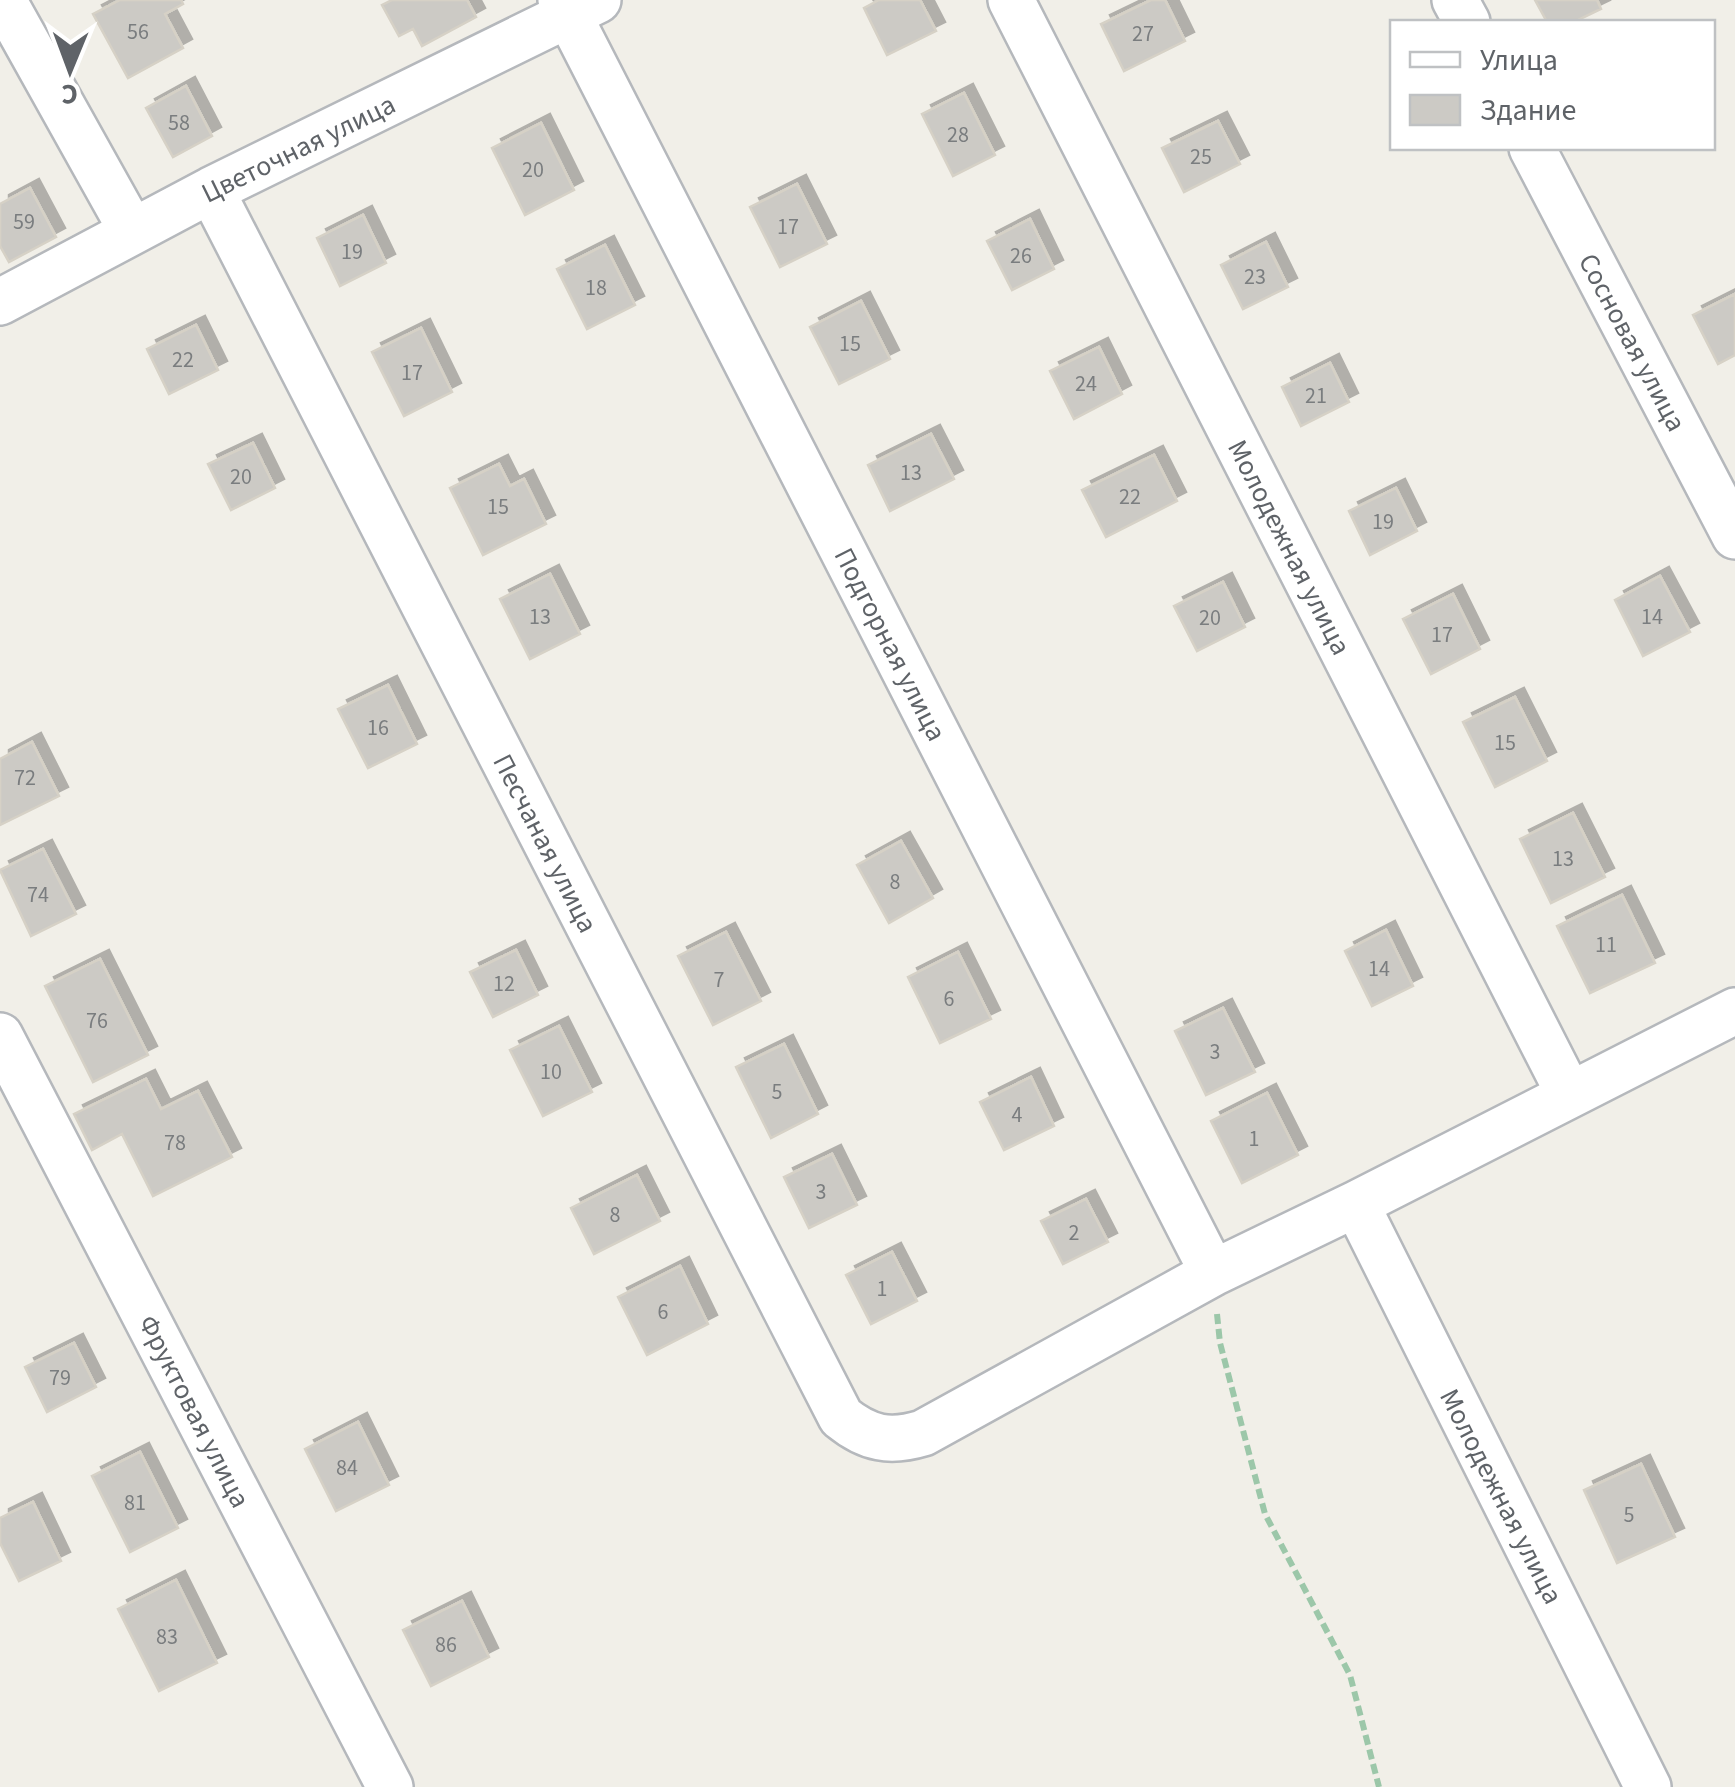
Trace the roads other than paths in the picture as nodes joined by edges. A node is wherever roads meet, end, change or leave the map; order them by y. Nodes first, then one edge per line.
1 (3, 0) edge
2 (1012, 0) edge
3 (576, 5) edge
4 (1533, 150) edge
5 (211, 190) junction
6 (132, 231) junction
7 (0, 302) edge
8 (1735, 536) edge
9 (1735, 1012) edge
10 (0, 1036) edge
11 (1569, 1094) junction
12 (1356, 1204) junction
13 (1213, 1273) junction
14 (384, 1785) edge
15 (1648, 1787) edge

1 - 6 street
2 - 11 street, Молодежная улица
3 - 5 street, Цветочная улица
3 - 13 street, Подгорная улица
4 - 8 street, Сосновая улица
5 - 6 street, Цветочная улица
5 - 13 street, Песчаная улица
6 - 7 street, Цветочная улица
9 - 11 street
10 - 14 street, Фруктовая улица
11 - 12 street
12 - 13 street
12 - 15 street, Молодежная улица

